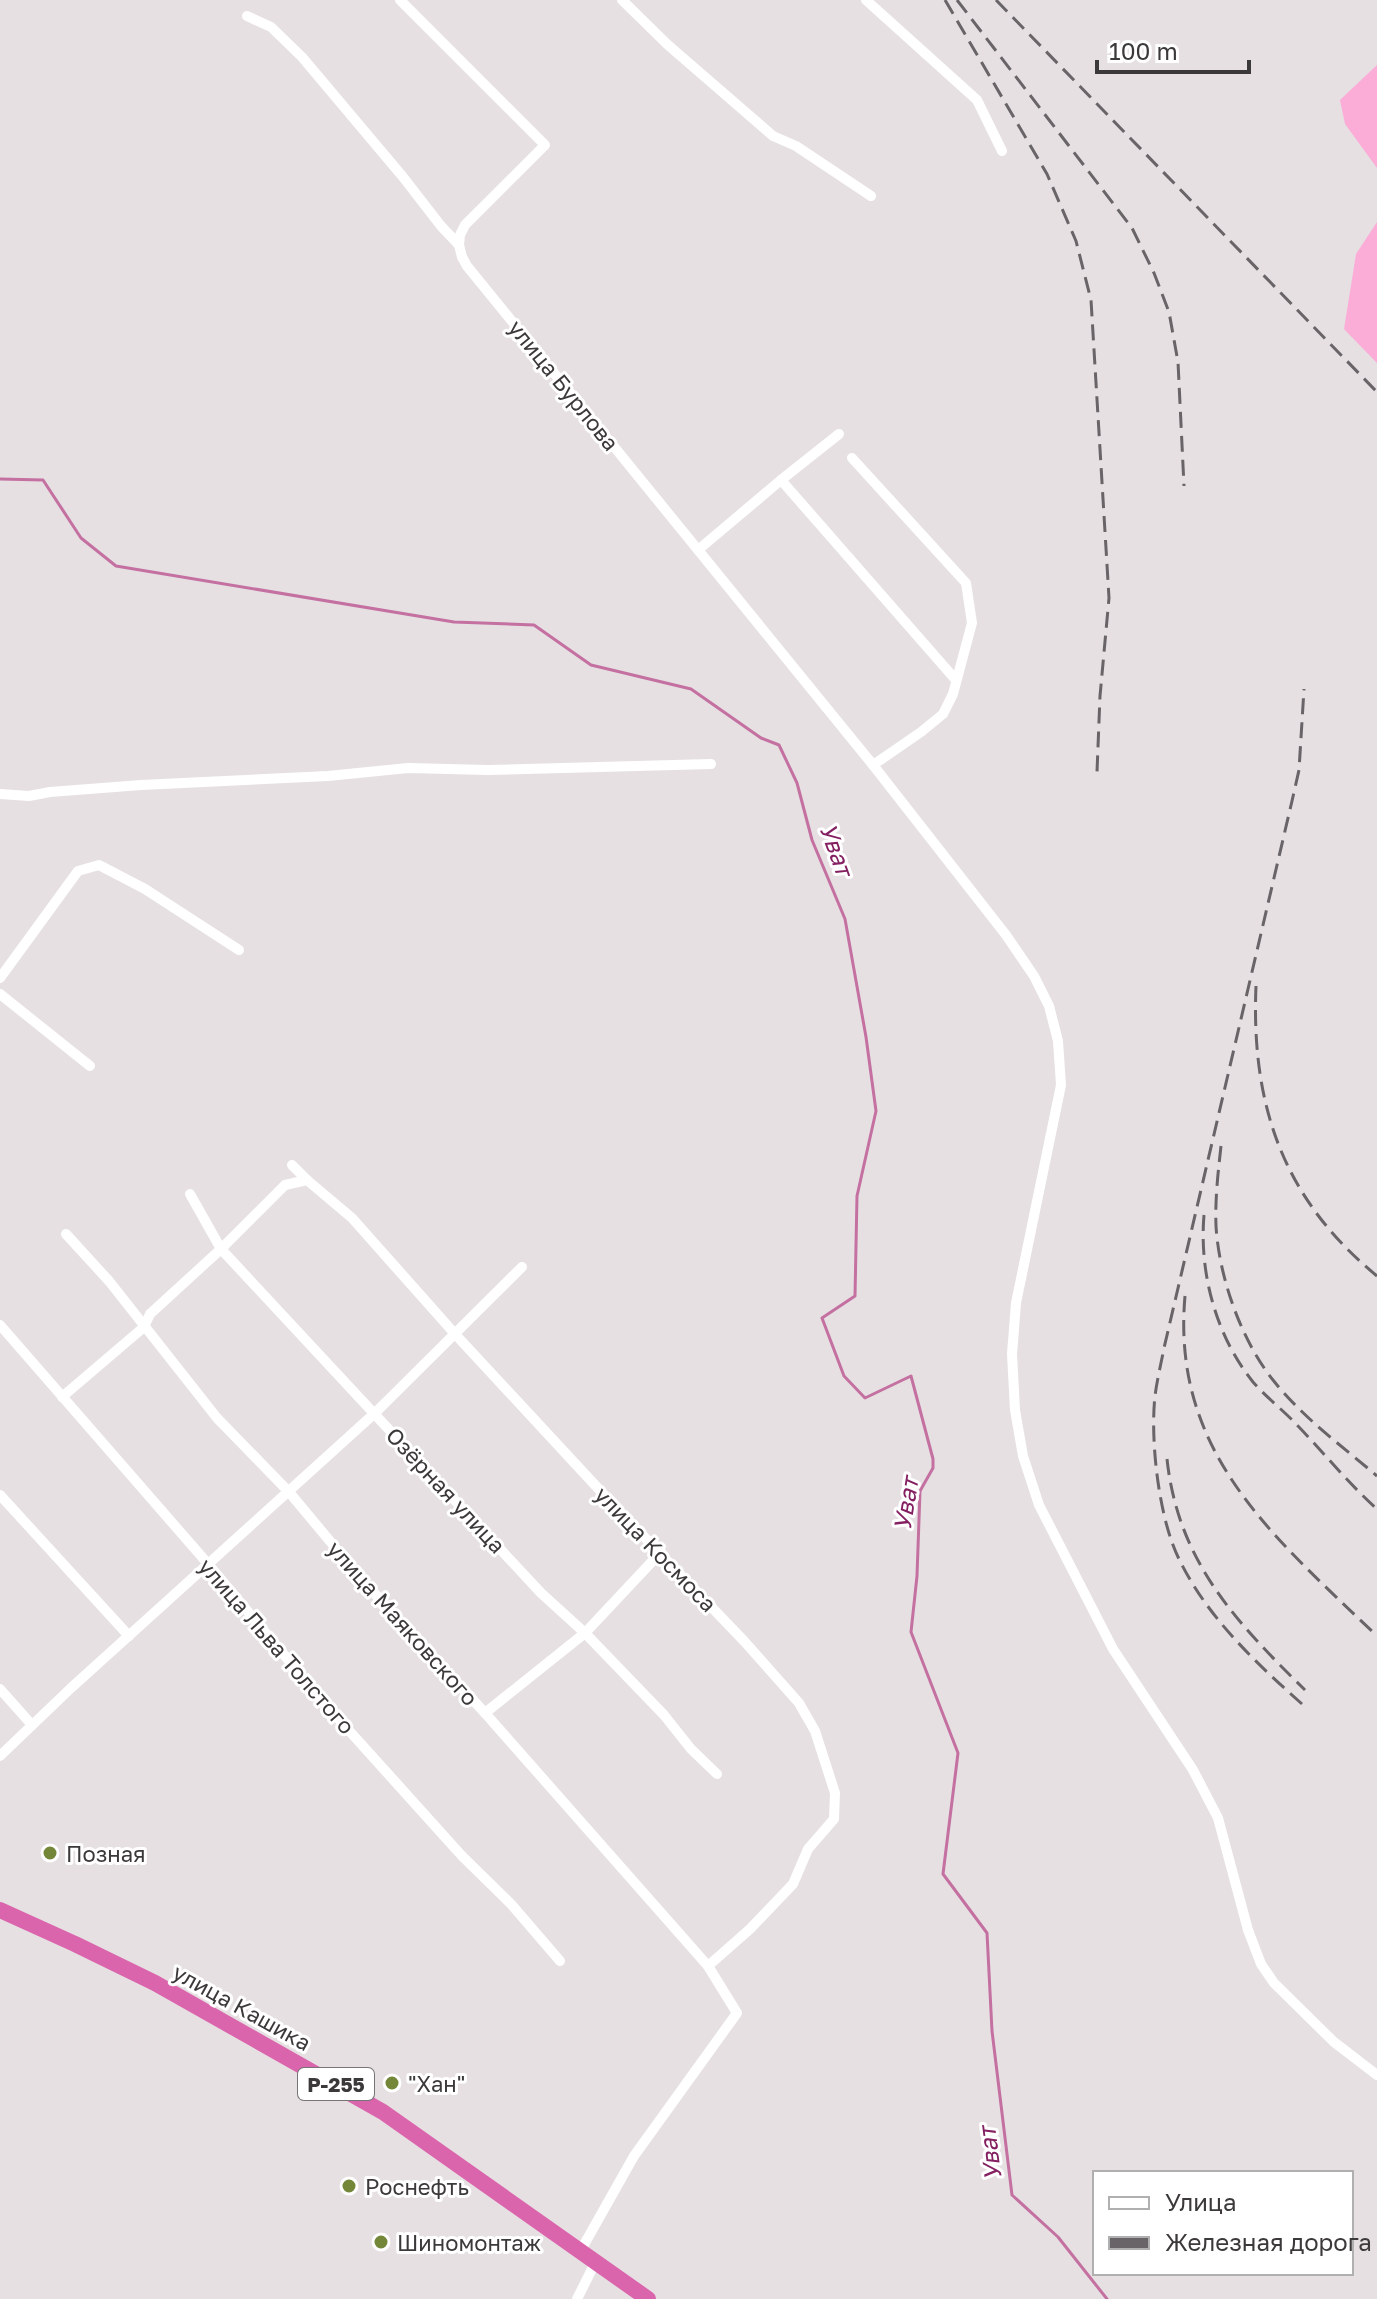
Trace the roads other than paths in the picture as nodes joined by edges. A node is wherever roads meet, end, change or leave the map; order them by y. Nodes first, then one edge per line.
1 (400, 0) edge
2 (622, 0) edge
3 (866, 0) edge
4 (247, 16) dead end
5 (1002, 151) dead end
6 (871, 196) dead end
7 (459, 245) junction
8 (839, 434) dead end
9 (852, 458) dead end
10 (781, 480) junction
11 (698, 550) junction
12 (955, 679) junction
13 (711, 764) dead end
14 (873, 765) junction
15 (0, 794) edge
16 (239, 950) dead end
17 (0, 978) edge
18 (0, 994) edge
19 (90, 1066) dead end
20 (292, 1165) dead end
21 (307, 1180) junction
22 (190, 1194) dead end
23 (66, 1234) dead end
24 (221, 1249) junction
25 (522, 1267) dead end
26 (0, 1325) edge
27 (144, 1327) junction
28 (455, 1334) junction
29 (62, 1397) junction
30 (375, 1413) junction
31 (289, 1492) junction
32 (0, 1495) edge
33 (661, 1552) junction
34 (209, 1565) junction
35 (585, 1633) junction
36 (129, 1636) junction
37 (0, 1689) edge
38 (485, 1713) junction
39 (32, 1725) junction
40 (0, 1756) edge
41 (717, 1774) dead end
42 (0, 1910) edge
43 (560, 1961) dead end
44 (708, 1966) junction
45 (1377, 2075) edge
46 (581, 2250) junction
47 (596, 2261) junction
48 (577, 2299) edge
49 (648, 2299) edge

1 - 7 street
2 - 6 street
3 - 5 street
4 - 7 street, улица Бурлова
7 - 11 street, улица Бурлова
8 - 10 street
9 - 12 street
10 - 11 street
10 - 12 street
11 - 14 street, улица Бурлова
12 - 14 street
13 - 15 street
14 - 45 street, улица Бурлова
16 - 17 street
18 - 19 street
20 - 21 street, улица Космоса
21 - 24 street
21 - 28 street, улица Космоса
22 - 24 street, Озёрная улица
23 - 27 street, улица Маяковского
24 - 27 street
24 - 30 street, Озёрная улица
25 - 28 street
26 - 29 street, улица Льва Толстого
27 - 29 street
27 - 31 street, улица Маяковского
28 - 30 street
28 - 33 street, улица Космоса
29 - 34 street, улица Льва Толстого
30 - 31 street
30 - 35 street, Озёрная улица
31 - 34 street
31 - 38 street, улица Маяковского
32 - 36 street
33 - 35 street
33 - 44 street, улица Космоса
34 - 36 street
34 - 43 street, улица Льва Толстого
35 - 38 street
35 - 41 street, Озёрная улица
36 - 39 street
37 - 39 street
38 - 44 street, улица Маяковского
39 - 40 street
42 - 46 highway, улица Кашика / Р-255
44 - 46 street, улица Маяковского
46 - 47 highway, улица Кашика / Р-255
47 - 48 street
47 - 49 highway, улица Кашика / Р-255

